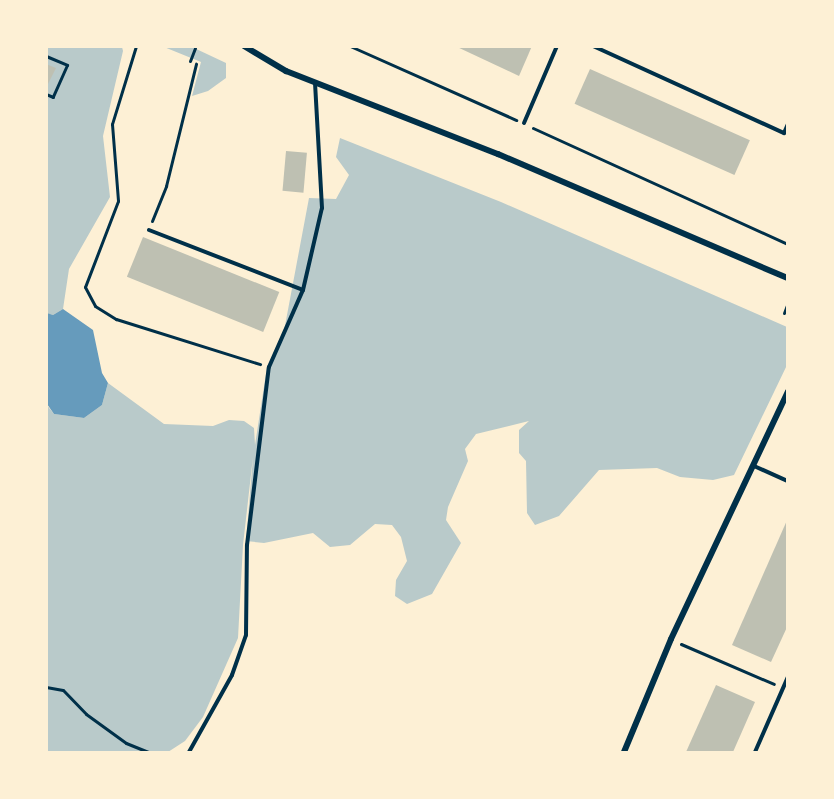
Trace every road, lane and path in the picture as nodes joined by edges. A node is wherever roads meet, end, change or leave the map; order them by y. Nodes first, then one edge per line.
1 (136, 46) edge
2 (244, 46) edge
3 (350, 46) edge
4 (557, 46) edge
5 (593, 46) edge
6 (195, 48) dead end
7 (46, 56) edge
8 (190, 61) dead end
9 (196, 64) dead end
10 (315, 82) junction
11 (46, 94) edge
12 (524, 123) junction
13 (788, 124) edge
14 (149, 230) joint
15 (788, 244) edge
16 (788, 278) edge
17 (303, 290) junction
18 (788, 305) edge
19 (784, 313) dead end
20 (269, 367) junction
21 (788, 391) edge
22 (754, 466) junction
23 (788, 481) edge
24 (671, 639) junction
25 (788, 677) edge
26 (46, 687) edge
27 (783, 688) junction
28 (148, 753) edge
29 (189, 753) edge
30 (624, 753) edge
31 (755, 753) edge

1 - 20 path
2 - 10 street
3 - 12 path
4 - 12 lane
5 - 13 lane
6 - 8 path
7 - 11 path
9 - 14 path
10 - 16 street
10 - 17 lane
12 - 15 path
14 - 17 lane
17 - 20 lane
18 - 19 path
20 - 29 lane
21 - 22 street
22 - 23 lane
22 - 24 street
24 - 27 path
24 - 30 street
25 - 27 lane
26 - 28 path
27 - 31 lane

